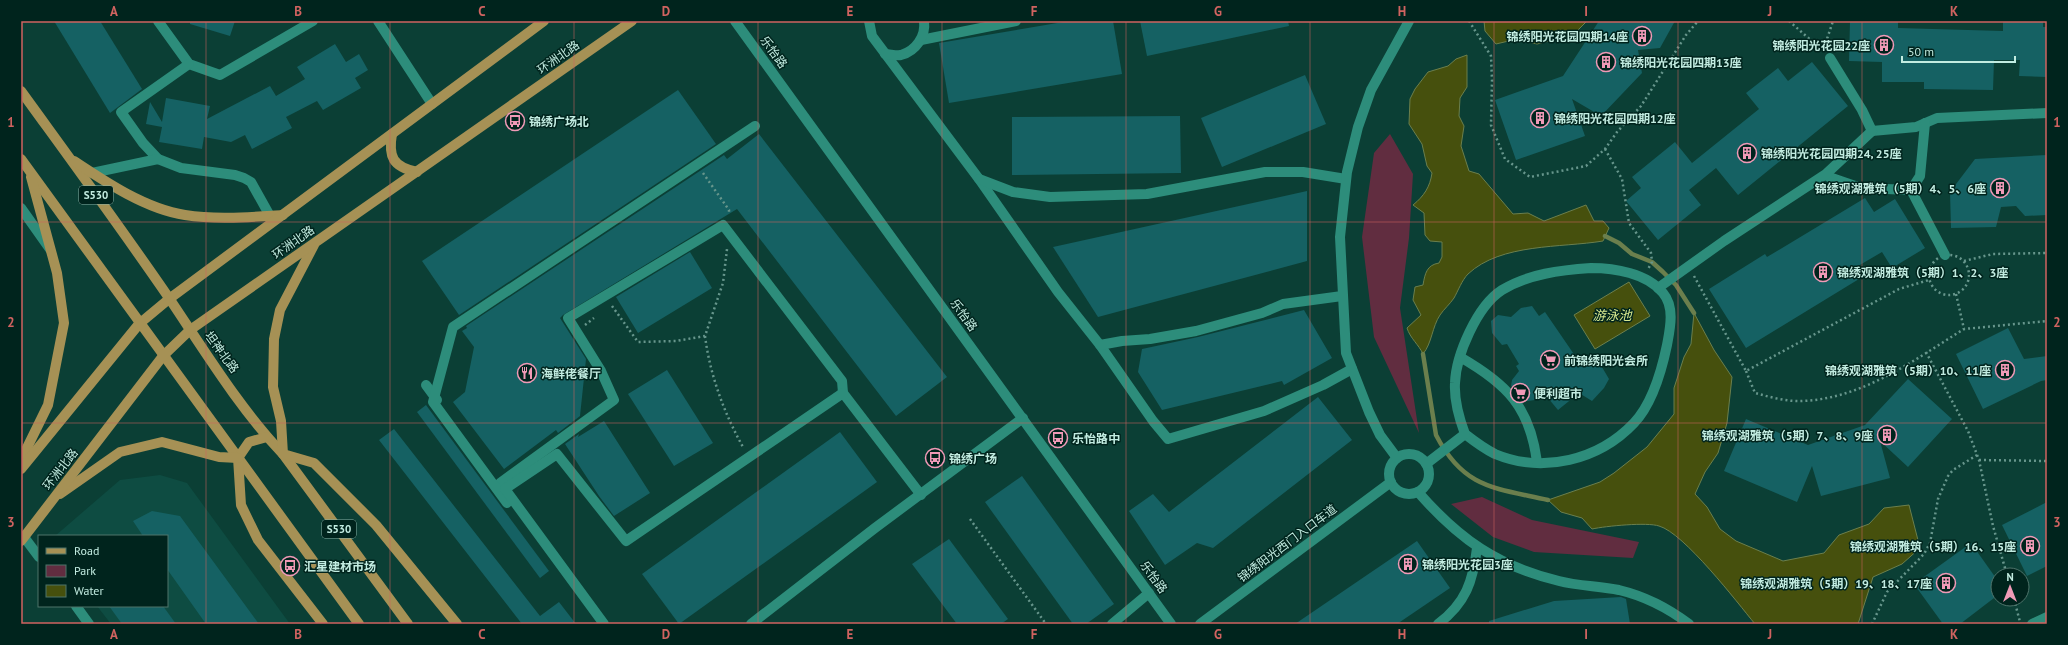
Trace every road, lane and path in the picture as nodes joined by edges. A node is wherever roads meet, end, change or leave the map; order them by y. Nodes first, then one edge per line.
1 (158, 21) edge
2 (313, 21) edge
3 (378, 21) edge
4 (544, 21) edge
5 (632, 21) edge
6 (735, 21) edge
7 (869, 21) edge
8 (924, 21) edge
9 (1016, 21) edge
10 (1409, 21) edge
11 (1469, 21) edge
12 (1698, 21) edge
13 (1789, 21) edge
14 (1833, 21) edge
15 (921, 40) junction
16 (885, 54) junction
17 (1830, 58) junction
18 (189, 64) junction
19 (21, 91) edge
20 (432, 104) junction
21 (2047, 113) edge
22 (1925, 123) junction
23 (755, 126) dead end
24 (1872, 131) junction
25 (392, 134) junction
26 (1606, 149) junction
27 (69, 157) junction
28 (21, 159) edge
29 (158, 159) junction
30 (697, 164) junction
31 (30, 171) junction
32 (416, 172) junction
33 (92, 173) junction
34 (1829, 177) dead end
35 (979, 179) junction
36 (1346, 179) junction
37 (1910, 190) junction
38 (21, 208) edge
39 (282, 215) junction
40 (270, 216) junction
41 (728, 231) junction
42 (315, 243) junction
43 (51, 251) junction
44 (2047, 253) edge
45 (1946, 255) junction
46 (1964, 261) junction
47 (1689, 267) junction
48 (1642, 278) junction
49 (1929, 280) junction
50 (1658, 288) junction
51 (1956, 294) junction
52 (1342, 296) junction
53 (170, 299) junction
54 (605, 310) dead end
55 (599, 314) dead end
56 (2047, 321) edge
57 (139, 324) junction
58 (582, 328) dead end
59 (1964, 329) junction
60 (190, 330) junction
61 (705, 336) junction
62 (1100, 345) junction
63 (1926, 352) junction
64 (163, 356) junction
65 (1460, 357) junction
66 (1352, 369) junction
67 (1746, 371) junction
68 (426, 385) dead end
69 (843, 393) junction
70 (434, 396) junction
71 (1023, 418) junction
72 (1465, 434) junction
73 (267, 437) junction
74 (283, 454) junction
75 (1977, 455) junction
76 (749, 457) junction
77 (238, 458) junction
78 (1397, 458) junction
79 (21, 460) edge
80 (1979, 460) junction
81 (2047, 461) edge
82 (1537, 462) junction
83 (1426, 464) junction
84 (21, 470) edge
85 (1391, 482) junction
86 (502, 486) junction
87 (1418, 492) junction
88 (921, 495) junction
89 (52, 500) junction
90 (970, 520) dead end
91 (22, 539) edge
92 (1477, 548) junction
93 (38, 556) edge
94 (2005, 567) edge
95 (1149, 593) junction
96 (77, 607) edge
97 (2016, 607) edge
98 (2047, 617) edge
99 (89, 624) edge
100 (323, 624) edge
101 (359, 624) edge
102 (408, 624) edge
103 (457, 624) edge
104 (598, 624) edge
105 (604, 624) edge
106 (751, 624) edge
107 (1046, 624) edge
108 (1112, 624) edge
109 (1171, 624) edge
110 (1200, 624) edge
111 (1438, 624) edge
112 (1689, 624) edge
113 (1872, 624) edge
114 (2020, 624) edge
115 (2032, 624) edge

1 - 18 street
2 - 18 street
3 - 20 street
4 - 20 main road
5 - 32 main road, 环洲北路
6 - 71 street, 乐怡路
7 - 16 street
8 - 15 street
9 - 15 street
10 - 36 street
11 - 26 path
12 - 26 path
13 - 17 path
14 - 17 path
15 - 16 street
16 - 35 street
17 - 24 street
18 - 29 street
19 - 27 main road, 坦神北路 / S530
20 - 25 main road
21 - 22 street
22 - 24 street
22 - 37 street
23 - 30 street
24 - 47 street
25 - 32 main road
25 - 39 main road
26 - 48 path
27 - 33 main road
27 - 53 main road, 坦神北路 / S530
28 - 31 main road
29 - 33 street
29 - 40 street
30 - 41 path
30 - 70 street
31 - 43 main road
31 - 57 main road
32 - 42 main road, 环洲北路
33 - 40 main road
34 - 37 street
35 - 36 street
35 - 62 street
36 - 52 street
37 - 45 street
38 - 43 street
39 - 40 main road
39 - 53 main road
41 - 61 path
41 - 69 street
41 - 86 street
42 - 60 main road, 环洲北路
42 - 74 main road
43 - 79 main road
44 - 46 path
45 - 46 path
45 - 49 path
46 - 51 path
47 - 50 street
47 - 67 path
48 - 50 street
48 - 65 street
49 - 51 path
49 - 67 path
50 - 82 street
51 - 59 path
52 - 62 street
52 - 66 street
53 - 57 main road
53 - 60 main road, 坦神北路 / S530
54 - 61 path
55 - 58 path
56 - 59 path
57 - 64 main road
57 - 84 main road
59 - 63 path
60 - 64 main road, 环洲北路
60 - 73 main road, 坦神北路 / S530
61 - 76 path
62 - 66 street
63 - 67 path
63 - 75 path
64 - 77 main road
64 - 89 main road, 环洲北路
65 - 72 street
65 - 82 street
66 - 78 street
68 - 70 street
69 - 76 street
69 - 88 street
70 - 86 street
70 - 104 street
71 - 88 street
71 - 95 street, 乐怡路
72 - 82 street
72 - 83 street
73 - 74 main road, 坦神北路 / S530
73 - 77 main road
74 - 102 main road, 坦神北路 / S530
74 - 103 main road
75 - 80 path
75 - 113 path
76 - 86 street
77 - 89 main road
77 - 100 main road
77 - 101 main road
78 - 83 street
78 - 85 street
80 - 81 path
80 - 94 path
83 - 87 street
85 - 87 street
85 - 110 street, 锦绣阳光西门入口车道
86 - 105 street
87 - 92 street
88 - 106 street
89 - 91 main road, 环洲北路
90 - 107 path
91 - 93 street
92 - 111 street
92 - 112 street
95 - 108 street
95 - 109 street, 乐怡路
96 - 99 street
97 - 114 path
98 - 115 street

